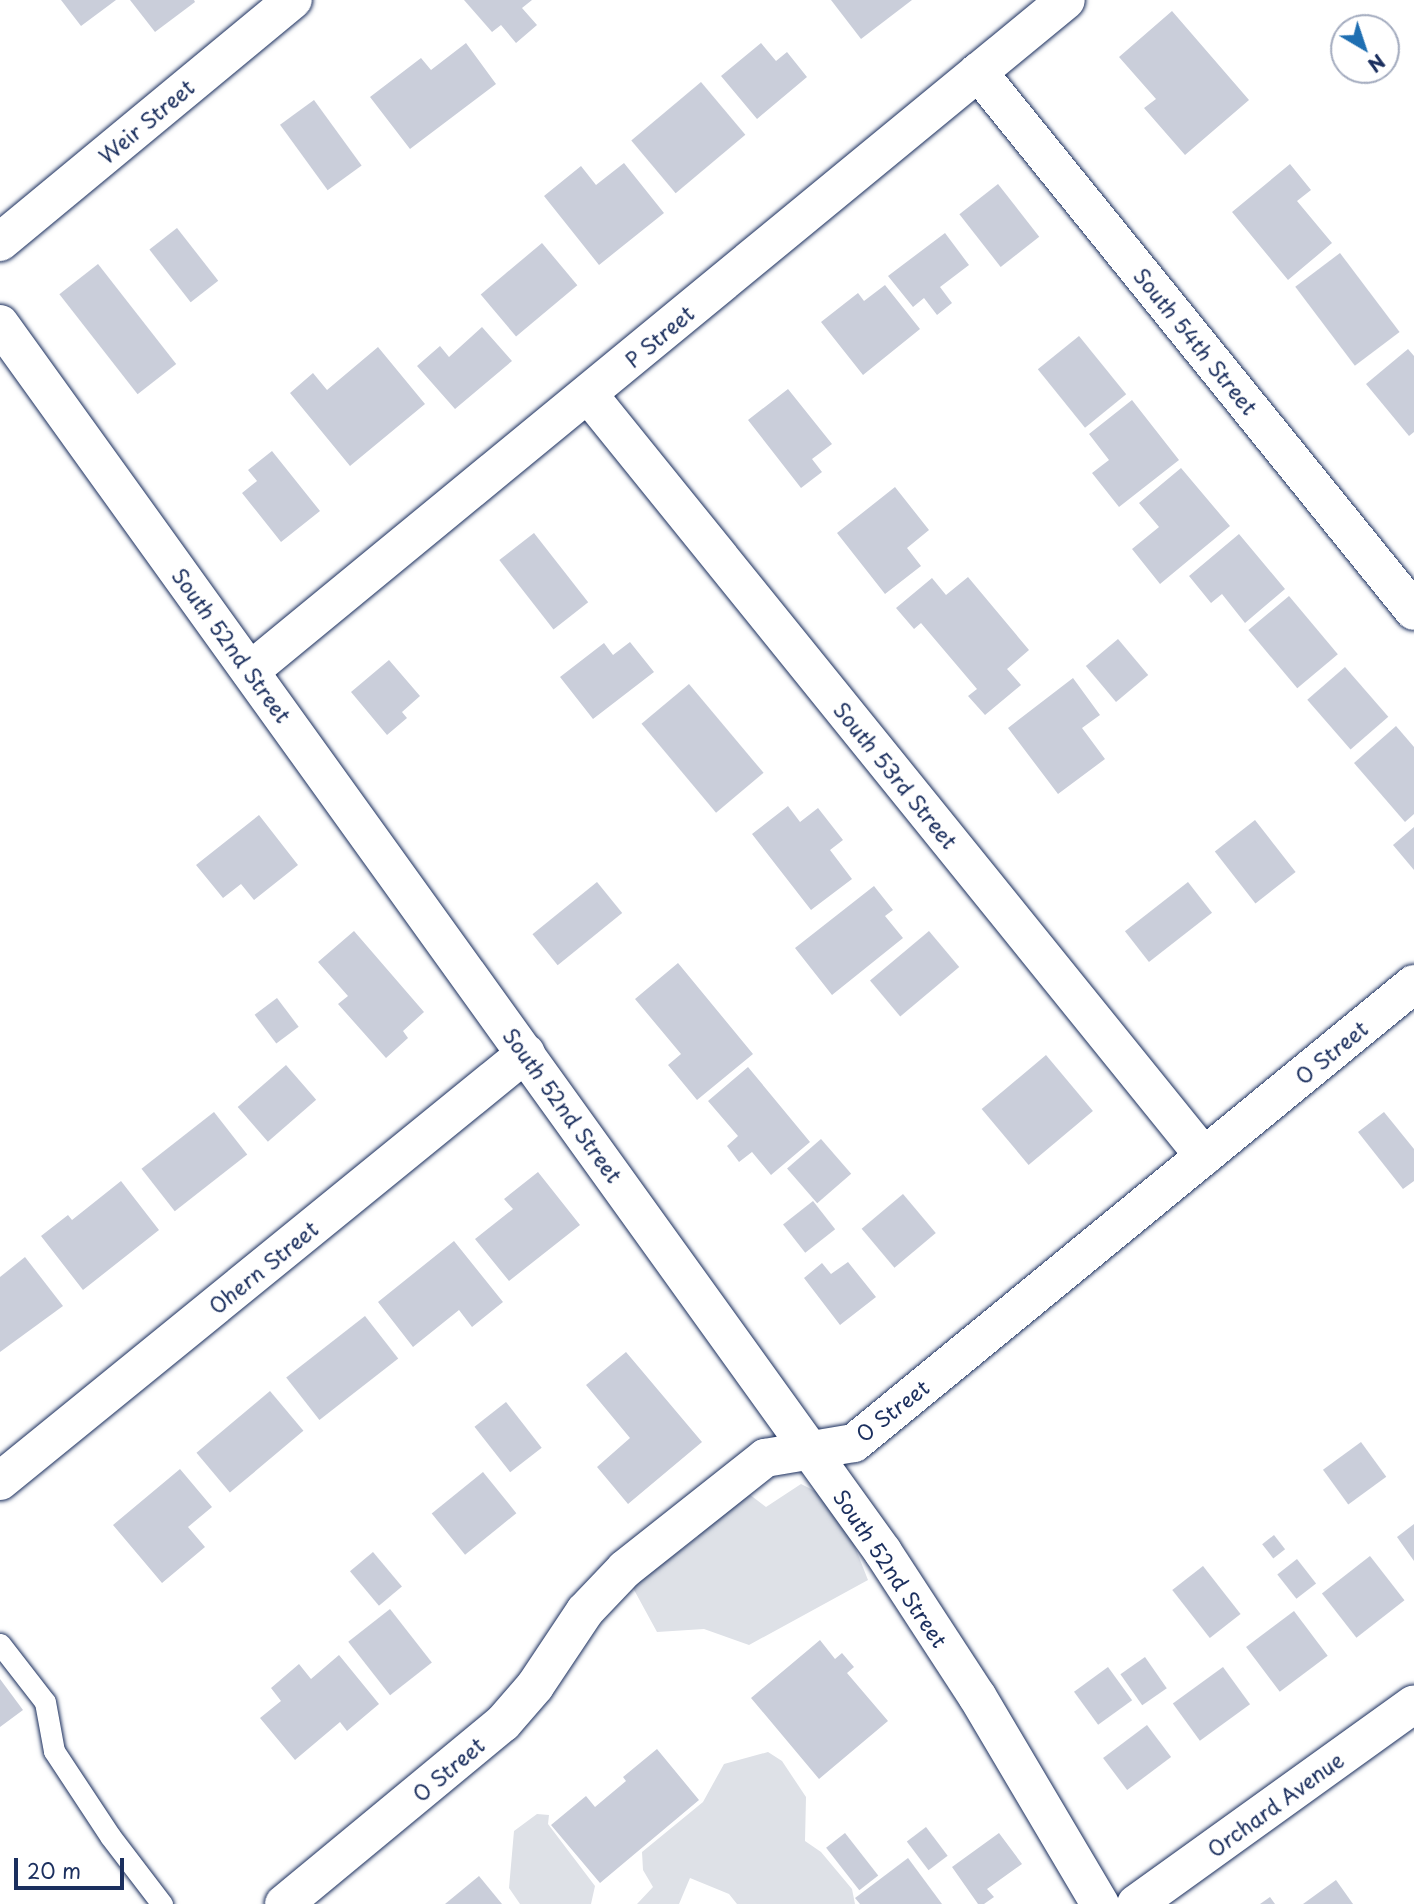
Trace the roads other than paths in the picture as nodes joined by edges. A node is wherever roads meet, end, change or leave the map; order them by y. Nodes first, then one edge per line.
1 (293, 0) edge
2 (1066, 0) edge
3 (978, 72) junction
4 (0, 242) edge
5 (0, 324) edge
6 (588, 394) junction
7 (1414, 611) edge
8 (250, 671) junction
9 (1414, 984) edge
10 (526, 1053) junction
11 (1204, 1156) junction
12 (810, 1451) junction
13 (0, 1481) edge
14 (0, 1644) edge
15 (1414, 1704) edge
16 (162, 1904) edge
17 (284, 1904) edge
18 (1100, 1904) edge
19 (1136, 1904) edge

1 - 4 street, Weir Street
2 - 3 street, P Street
3 - 6 street, P Street
3 - 7 street, South 54th Street
5 - 8 street, South 52nd Street
6 - 8 street, P Street
6 - 11 street, South 53rd Street
8 - 10 street, South 52nd Street
9 - 11 street, O Street
10 - 12 street, South 52nd Street
10 - 13 street, Ohern Street
11 - 12 street, O Street
12 - 17 street, O Street
12 - 18 street, South 52nd Street
14 - 16 lane
15 - 19 street, Orchard Avenue

